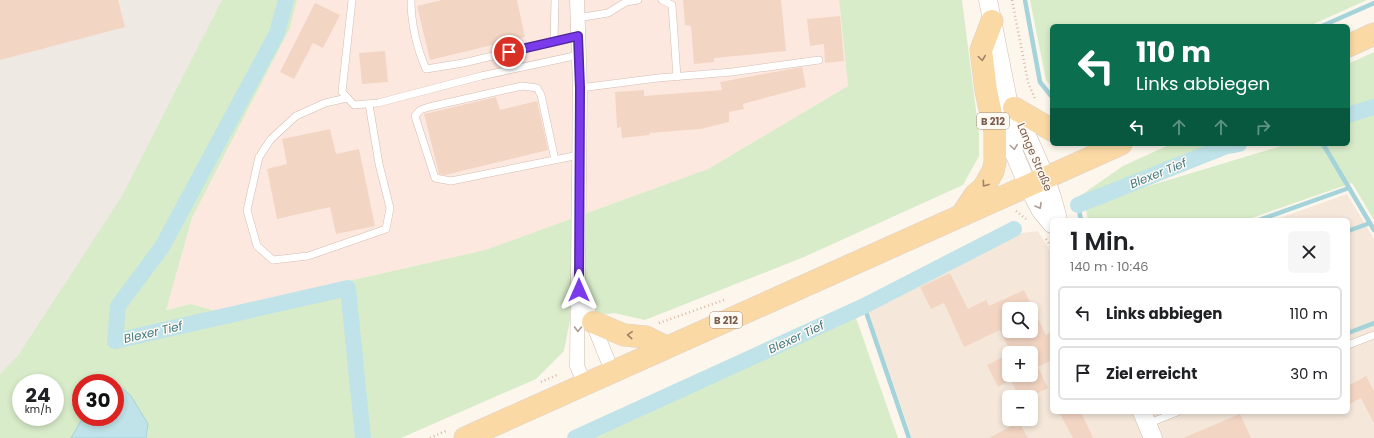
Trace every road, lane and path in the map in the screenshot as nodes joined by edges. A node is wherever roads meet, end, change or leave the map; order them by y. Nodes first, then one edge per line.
1 (352, 0) edge
2 (411, 0) edge
3 (555, 0) edge
4 (577, 0) edge
5 (638, 0) edge
6 (662, 0) edge
7 (988, 0) edge
8 (1012, 0) edge
9 (577, 18) junction
10 (992, 21) junction
11 (1374, 34) edge
12 (578, 36) junction
13 (554, 41) junction
14 (1350, 45) edge
15 (579, 55) junction
16 (819, 60) dead end
17 (677, 76) junction
18 (580, 88) junction
19 (347, 98) junction
20 (1011, 102) junction
21 (1036, 102) dead end
22 (369, 104) junction
23 (1050, 129) edge
24 (1086, 146) edge
25 (1117, 146) edge
26 (1101, 153) junction
27 (578, 155) junction
28 (555, 160) junction
29 (1036, 182) junction
30 (963, 214) junction
31 (1058, 218) edge
32 (1050, 222) edge
33 (579, 290) junction
34 (730, 298) dead end
35 (593, 322) junction
36 (652, 325) dead end
37 (1374, 335) edge
38 (1350, 344) edge
39 (666, 346) junction
40 (612, 371) junction
41 (585, 384) junction
42 (1172, 414) edge
43 (1147, 425) edge
44 (465, 438) edge

1 - 19 lane
2 - 13 lane
3 - 13 lane
4 - 9 street
5 - 9 lane
6 - 17 lane
7 - 10 street, Lange Straße
8 - 21 path
9 - 12 street
10 - 20 street, Lange Straße
10 -> 30 main road, B 212
11 - 14 main road
12 - 13 lane
12 - 15 street
15 - 18 street
15 - 22 lane
16 - 17 lane
17 - 18 lane
18 - 27 street
19 - 22 lane
19 - 22 lane
20 - 23 main road, B 212
20 - 29 street, Lange Straße
24 - 26 main road
25 - 26 main road, B 212
26 - 29 main road, B 212
27 - 28 lane
27 - 33 street
28 - 28 lane
29 - 30 main road, B 212
29 - 31 street, Lange Straße
29 -> 32 street, Lange Straße
30 - 39 main road, B 212
33 - 35 street
33 -> 41 street
34 - 36 path
39 -> 35 main road
35 - 40 street
37 - 38 lane
39 - 40 main road, B 212
40 - 41 main road, B 212
41 - 44 main road, B 212
42 - 43 lane

